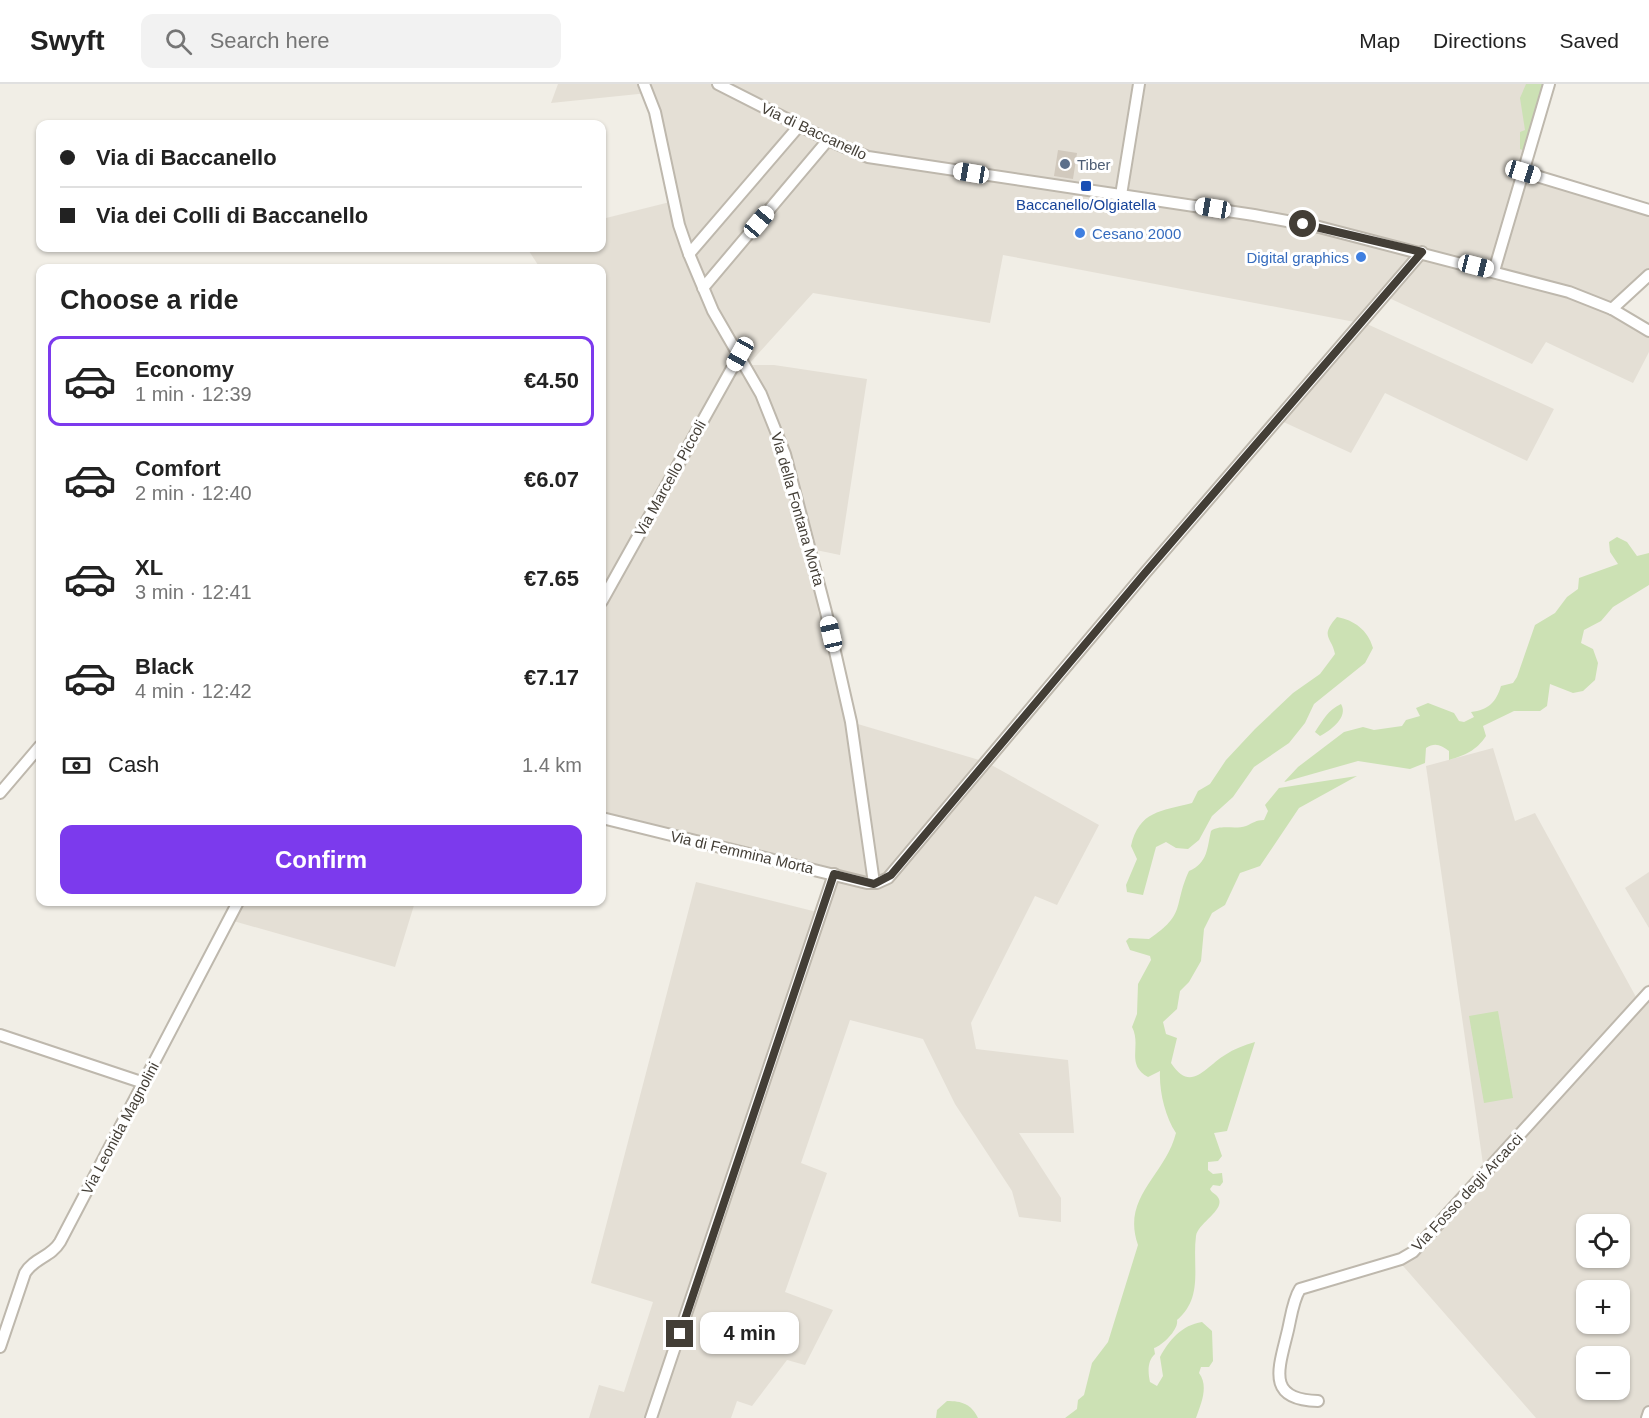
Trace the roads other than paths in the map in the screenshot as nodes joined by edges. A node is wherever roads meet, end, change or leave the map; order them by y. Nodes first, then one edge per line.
1 (644, 84) edge
2 (718, 84) edge
3 (1139, 84) edge
4 (1549, 84) edge
5 (799, 126) junction
6 (828, 140) junction
7 (1523, 172) junction
8 (1120, 195) junction
9 (1649, 210) edge
10 (1422, 252) junction
11 (689, 254) junction
12 (1494, 271) junction
13 (1649, 275) edge
14 (704, 288) junction
15 (1612, 309) junction
16 (1649, 331) edge
17 (740, 354) junction
18 (606, 594) edge
19 (36, 752) edge
20 (0, 793) edge
21 (606, 819) edge
22 (834, 874) junction
23 (874, 884) junction
24 (236, 906) edge
25 (1649, 992) edge
26 (0, 1035) edge
27 (144, 1083) junction
28 (0, 1347) edge
29 (1318, 1401) dead end
30 (1649, 1412) edge
31 (651, 1418) edge
32 (1647, 1418) edge

1 - 11 street, Via della Fontana Morta
2 - 5 street, Via di Baccanello
3 - 8 street
4 - 7 street
5 - 6 street, Via di Baccanello
5 - 11 street
6 - 8 street, Via di Baccanello
6 - 14 street
7 - 9 street
7 - 12 street
8 - 10 street, Via di Baccanello
10 - 12 street, Via di Baccanello
10 - 23 street
11 - 14 street, Via della Fontana Morta
12 - 15 street, Via di Baccanello
13 - 15 street
14 - 17 street, Via della Fontana Morta
15 - 16 street, Via di Baccanello
17 - 18 street, Via Marcello Piccoli
17 - 23 street, Via della Fontana Morta
19 - 20 street
21 - 22 street, Via di Femmina Morta
22 - 23 street, Via di Femmina Morta
22 - 31 street
24 - 27 street, Via Leonida Magnolini
25 - 29 street, Via Fosso degli Arcacci
26 - 27 street
27 - 28 street, Via Leonida Magnolini
30 - 32 street

